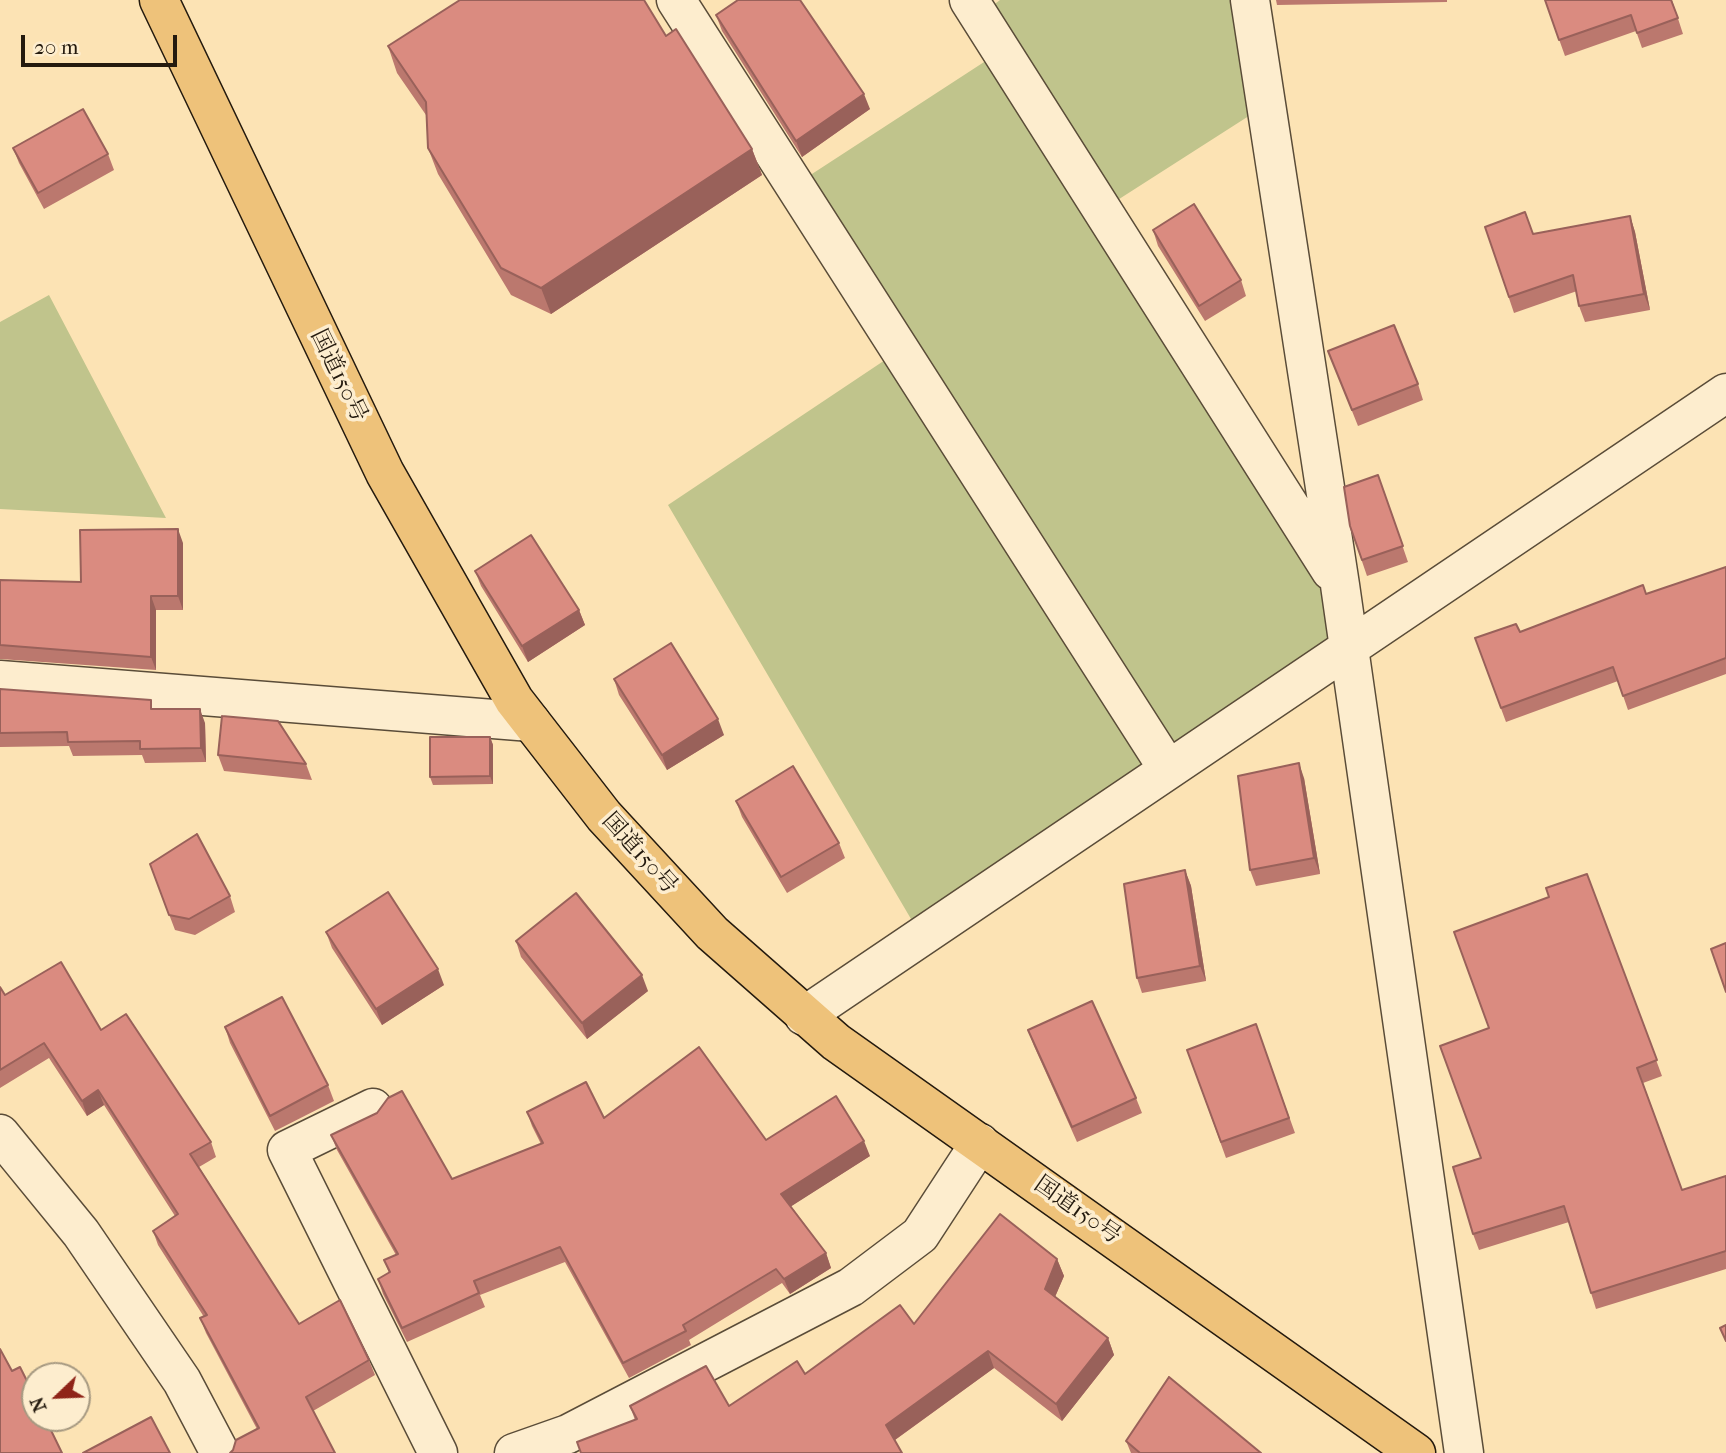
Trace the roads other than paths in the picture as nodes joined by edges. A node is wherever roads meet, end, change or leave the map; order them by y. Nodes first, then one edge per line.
1 (159, 0) edge
2 (676, 0) edge
3 (969, 0) edge
4 (1250, 0) edge
5 (1726, 393) edge
6 (1340, 585) junction
7 (1349, 648) junction
8 (0, 680) edge
9 (531, 722) junction
10 (1168, 769) junction
11 (803, 1016) junction
12 (373, 1108) dead end
13 (0, 1134) edge
14 (980, 1143) junction
15 (570, 1443) edge
16 (219, 1453) edge
17 (438, 1453) edge
18 (514, 1453) edge
19 (1416, 1453) edge
20 (1464, 1453) edge

1 - 9 highway, 国道150号
2 - 10 street
3 - 6 street
4 - 6 street
5 - 7 street
6 - 7 street
7 - 10 street
7 - 20 street
8 - 9 street
9 - 11 highway, 国道150号
10 - 11 street
11 - 14 highway, 国道150号
12 - 17 street
13 - 16 street
14 - 15 street
14 - 19 highway, 国道150号
15 - 18 street

